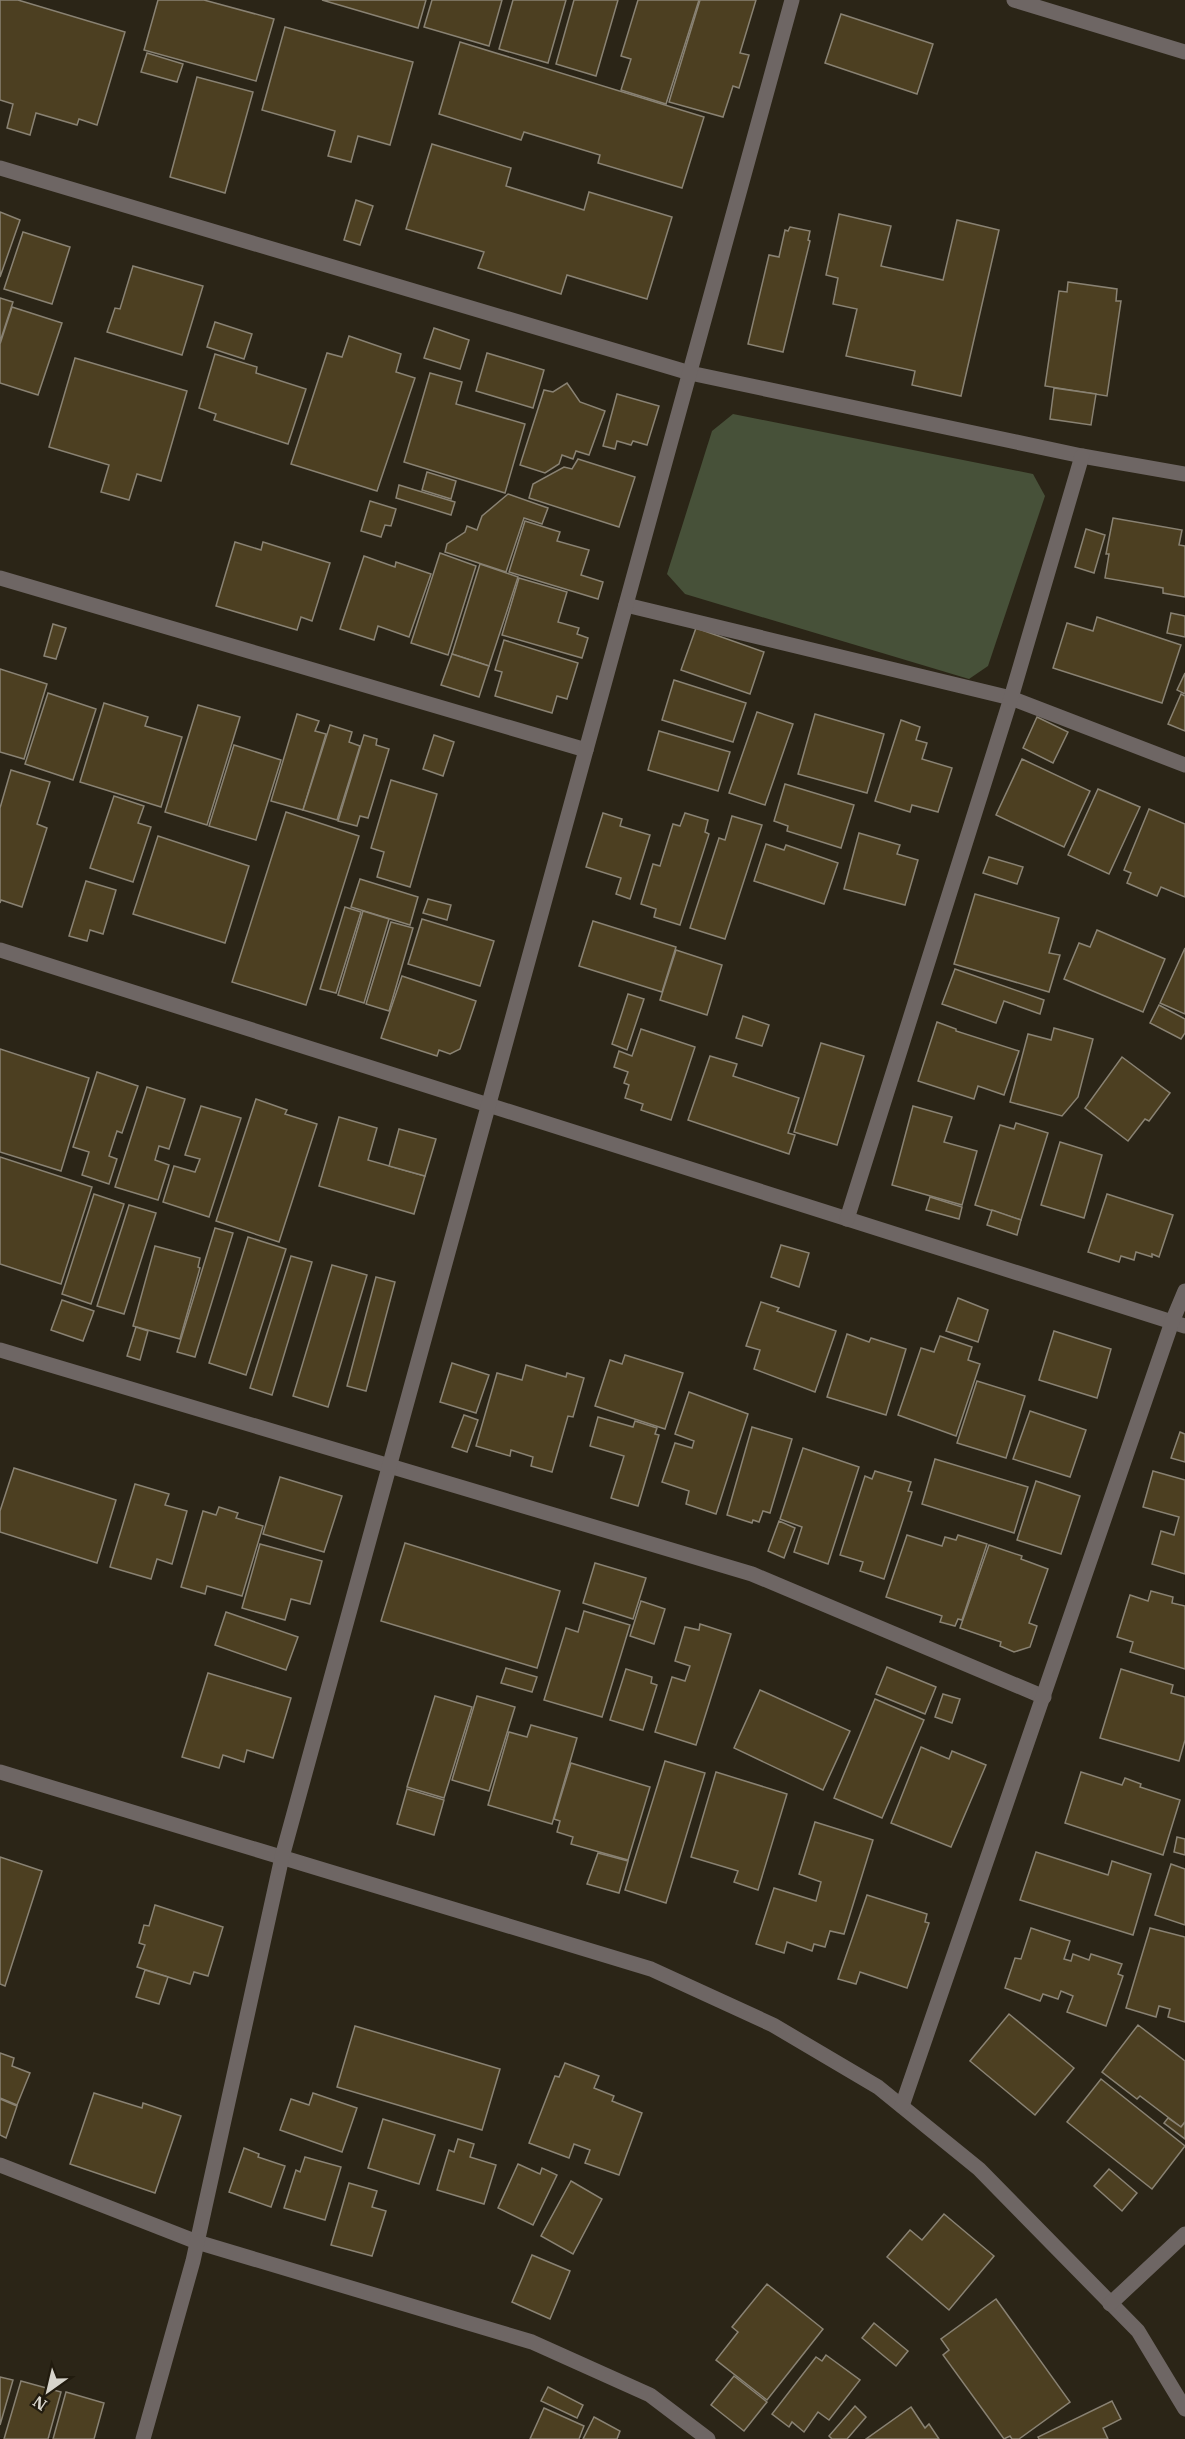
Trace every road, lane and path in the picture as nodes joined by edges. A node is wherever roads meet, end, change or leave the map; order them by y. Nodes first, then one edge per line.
1 (792, 0) edge
2 (1014, 0) edge
3 (1185, 52) edge
4 (0, 168) edge
5 (690, 373) junction
6 (1082, 456) junction
7 (1185, 474) edge
8 (0, 578) edge
9 (626, 605) junction
10 (1011, 698) junction
11 (586, 750) junction
12 (1185, 765) edge
13 (0, 950) edge
14 (488, 1106) junction
15 (847, 1219) junction
16 (1185, 1291) edge
17 (1179, 1324) edge
18 (0, 1350) edge
19 (389, 1467) junction
20 (1044, 1697) junction
21 (0, 1772) edge
22 (282, 1857) junction
23 (902, 2106) junction
24 (0, 2165) edge
25 (1185, 2234) edge
26 (197, 2242) junction
27 (1110, 2304) junction
28 (1185, 2409) edge
29 (143, 2439) edge
30 (708, 2439) edge

1 - 5 street
2 - 3 street
4 - 5 street
5 - 6 street
5 - 9 street
6 - 7 street
6 - 10 street
8 - 11 street
9 - 10 street
9 - 11 street
10 - 12 street
10 - 15 street
11 - 14 street
13 - 14 street
14 - 15 street
14 - 19 street
15 - 17 street
16 - 17 street
17 - 20 street
18 - 19 street
19 - 20 street
19 - 22 street
20 - 23 street
21 - 22 street
22 - 23 street
22 - 26 street
23 - 27 street
24 - 26 street
25 - 27 street
26 - 29 street
26 - 30 street
27 - 28 street

